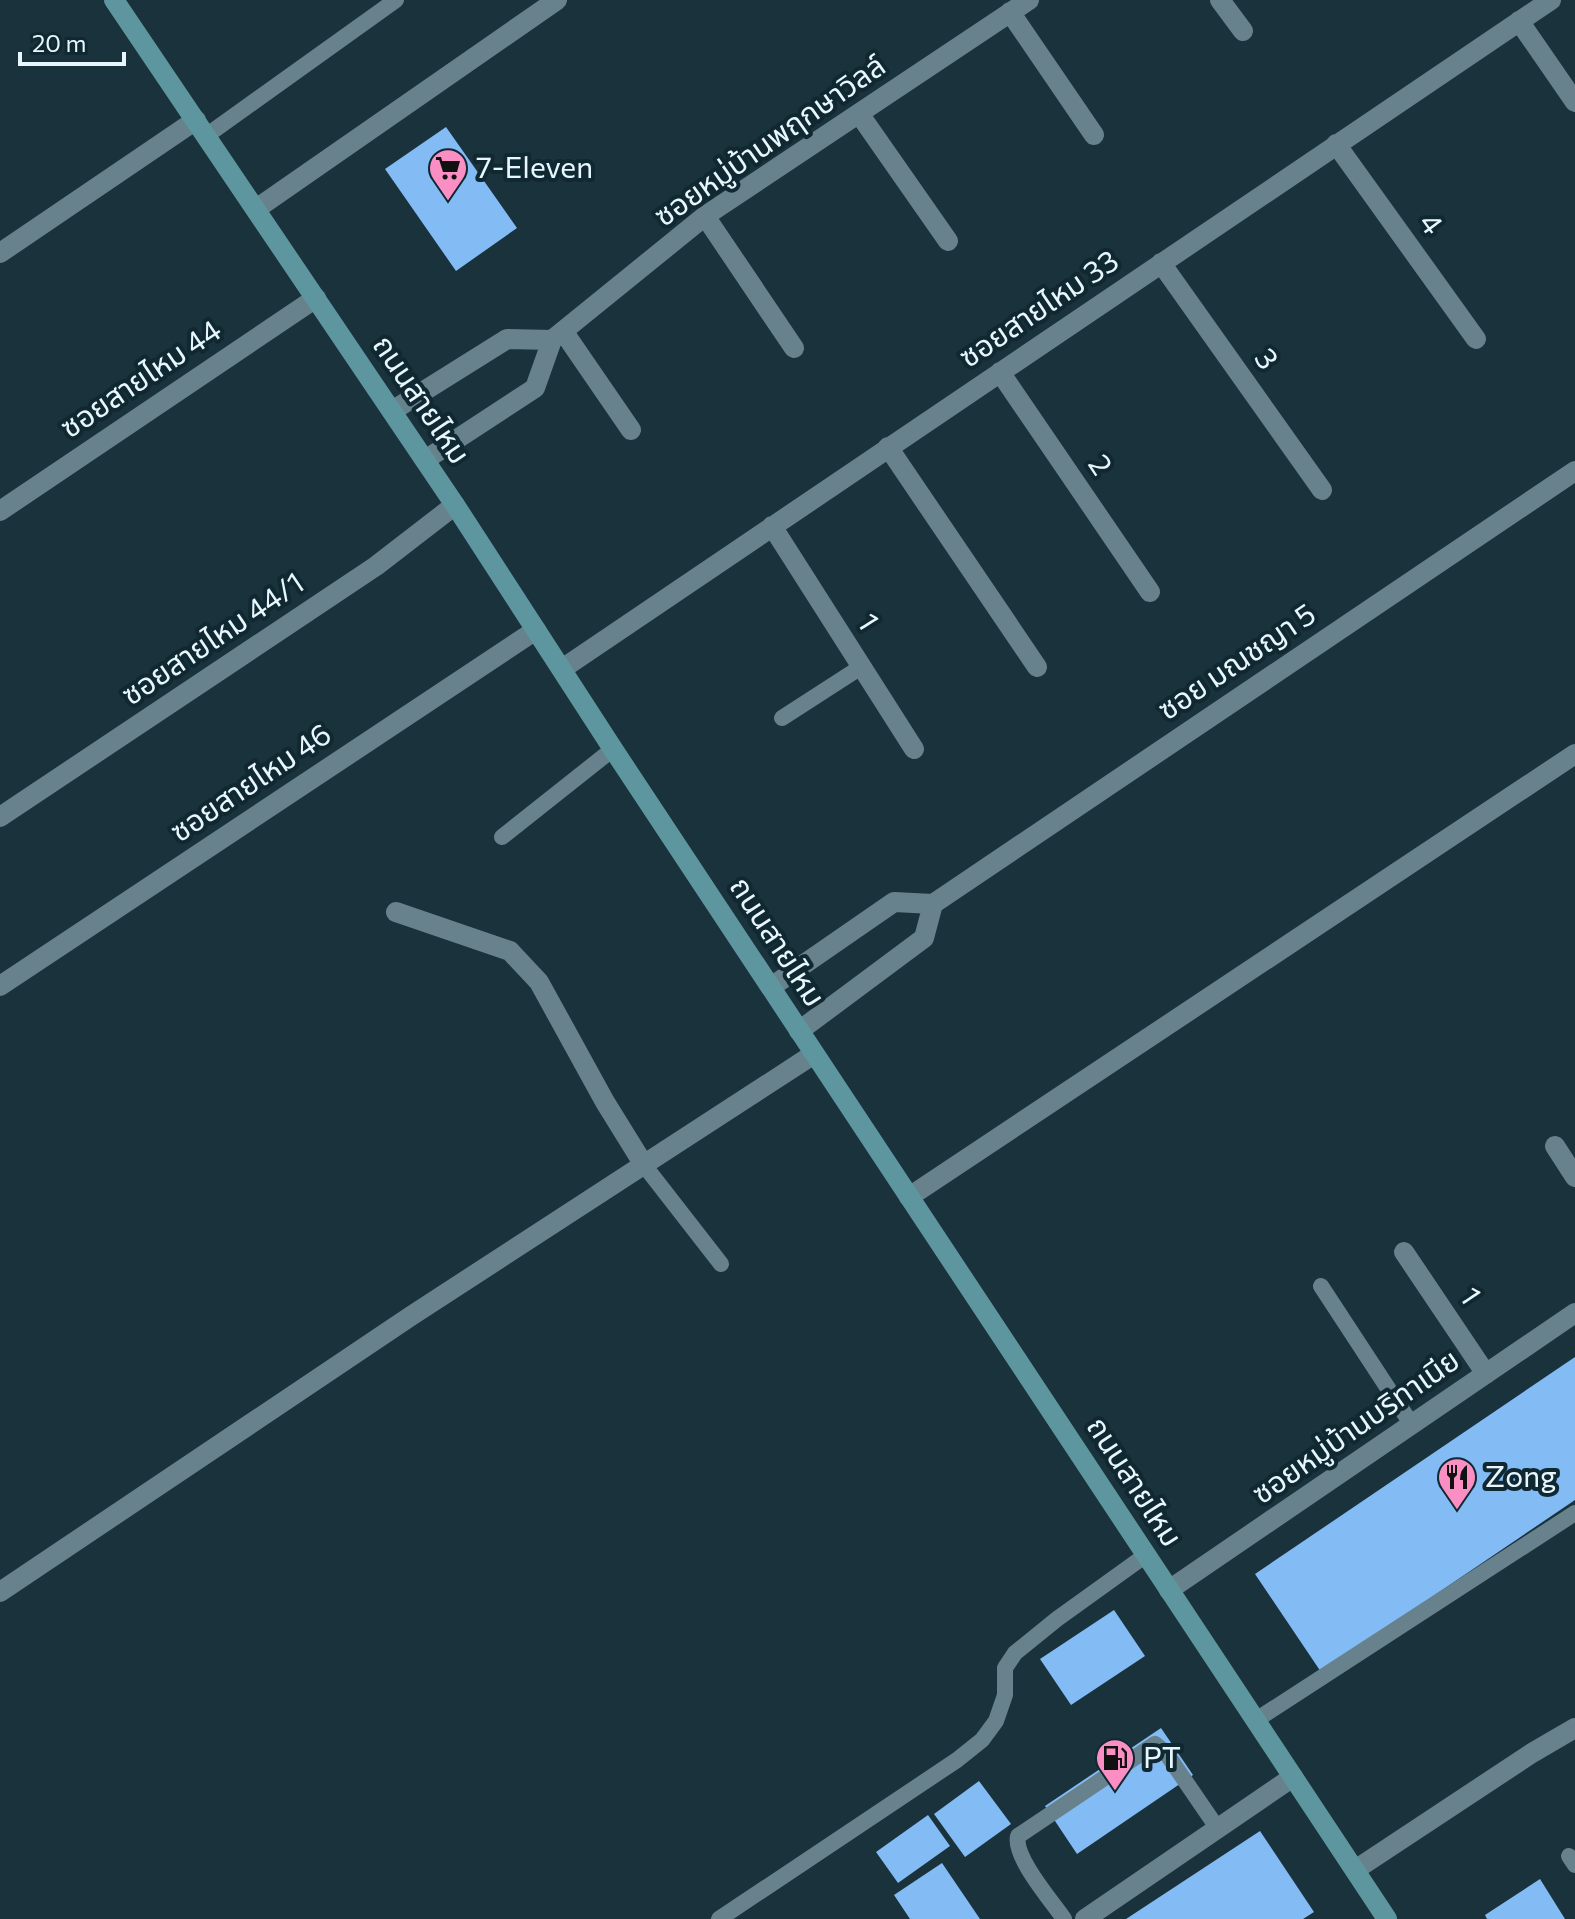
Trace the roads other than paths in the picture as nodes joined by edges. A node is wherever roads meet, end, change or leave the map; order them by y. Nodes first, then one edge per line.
1 (396, 0) edge
2 (557, 0) edge
3 (1029, 0) edge
4 (1220, 0) edge
5 (1551, 0) edge
6 (120, 2) edge
7 (1010, 12) junction
8 (1519, 21) junction
9 (1243, 31) dead end
10 (1575, 102) edge
11 (860, 115) junction
12 (201, 128) junction
13 (1094, 135) dead end
14 (1336, 144) junction
15 (256, 209) junction
16 (705, 216) junction
17 (948, 241) dead end
18 (0, 253) edge
19 (1161, 263) junction
20 (316, 298) junction
21 (558, 336) junction
22 (1476, 339) dead end
23 (794, 348) dead end
24 (1000, 372) junction
25 (392, 411) junction
26 (631, 430) dead end
27 (888, 447) junction
28 (425, 460) junction
29 (1575, 471) edge
30 (1322, 490) dead end
31 (455, 505) junction
32 (0, 511) edge
33 (772, 526) junction
34 (1150, 592) dead end
35 (536, 630) junction
36 (861, 667) junction
37 (1037, 667) dead end
38 (562, 669) junction
39 (782, 718) dead end
40 (613, 749) junction
41 (914, 749) dead end
42 (1575, 754) edge
43 (0, 817) edge
44 (502, 837) dead end
45 (933, 904) junction
46 (396, 912) dead end
47 (0, 986) edge
48 (771, 987) junction
49 (799, 1031) junction
50 (814, 1054) junction
51 (1555, 1146) dead end
52 (644, 1165) junction
53 (1575, 1177) edge
54 (909, 1197) junction
55 (1404, 1252) dead end
56 (721, 1264) dead end
57 (1321, 1286) dead end
58 (1575, 1313) edge
59 (1486, 1374) junction
60 (1412, 1425) junction
61 (1575, 1513) edge
62 (1146, 1555) junction
63 (1169, 1590) junction
64 (0, 1592) edge
65 (1256, 1720) junction
66 (1575, 1728) edge
67 (1293, 1777) junction
68 (1218, 1829) junction
69 (1355, 1870) junction
70 (719, 1919) edge
71 (1064, 1919) edge
72 (1085, 1919) edge
73 (1387, 1919) edge

1 - 12 lane
2 - 15 street
3 - 7 street, ซอยหมู่บ้านพฤกษาวิลล์
4 - 9 street
5 - 8 street, ซอยสายไหม 33
6 - 12 main road, ถนนสายไหม
7 - 11 street, ซอยหมู่บ้านพฤกษาวิลล์
7 - 13 street
8 - 10 street
8 - 14 street, ซอยสายไหม 33
11 - 16 street, ซอยหมู่บ้านพฤกษาวิลล์
11 - 17 street
12 - 15 main road, ถนนสายไหม
12 - 18 street
14 - 19 street, ซอยสายไหม 33
14 - 22 street, 4
15 - 20 main road, ถนนสายไหม
16 - 21 street, ซอยหมู่บ้านพฤกษาวิลล์
16 - 23 street
19 - 24 street, ซอยสายไหม 33
19 - 30 street, 3
20 - 25 main road, ถนนสายไหม
20 - 32 street, ซอยสายไหม 44
21 - 25 street
21 - 26 street
21 - 28 street
24 - 27 street, ซอยสายไหม 33
24 - 34 street, 2
25 - 28 main road, ถนนสายไหม
27 - 33 street, ซอยสายไหม 33
27 - 37 street
28 - 31 main road, ถนนสายไหม
29 - 45 street, ซอย มณชญา 5
31 - 35 main road, ถนนสายไหม
31 - 43 street, ซอยสายไหม 44/1
33 - 36 street, 1
33 - 38 street, ซอยสายไหม 33
35 - 38 main road, ถนนสายไหม
35 - 47 street, ซอยสายไหม 46
36 - 39 lane
36 - 41 street, 1
38 - 40 main road, ถนนสายไหม
40 - 44 lane
40 - 48 main road, ถนนสายไหม
42 - 54 street
45 - 48 street
45 - 49 street
46 - 52 street
48 - 49 main road, ถนนสายไหม
49 - 50 main road, ถนนสายไหม
50 - 52 street
50 - 54 main road, ถนนสายไหม
51 - 53 street
52 - 56 lane
52 - 64 street
54 - 62 main road, ถนนสายไหม
55 - 59 street, 1
57 - 60 lane
58 - 59 street, ซอยหมู่บ้านบริทาเนีย
59 - 60 street, ซอยหมู่บ้านบริทาเนีย
60 - 63 street, ซอยหมู่บ้านบริทาเนีย
61 - 65 lane
62 - 63 main road, ถนนสายไหม
62 - 70 lane
63 - 65 main road, ถนนสายไหม
65 - 67 main road, ถนนสายไหม
66 - 69 street
67 - 68 street
67 - 69 main road, ถนนสายไหม
68 - 71 lane
68 - 72 street
69 - 73 main road, ถนนสายไหม

